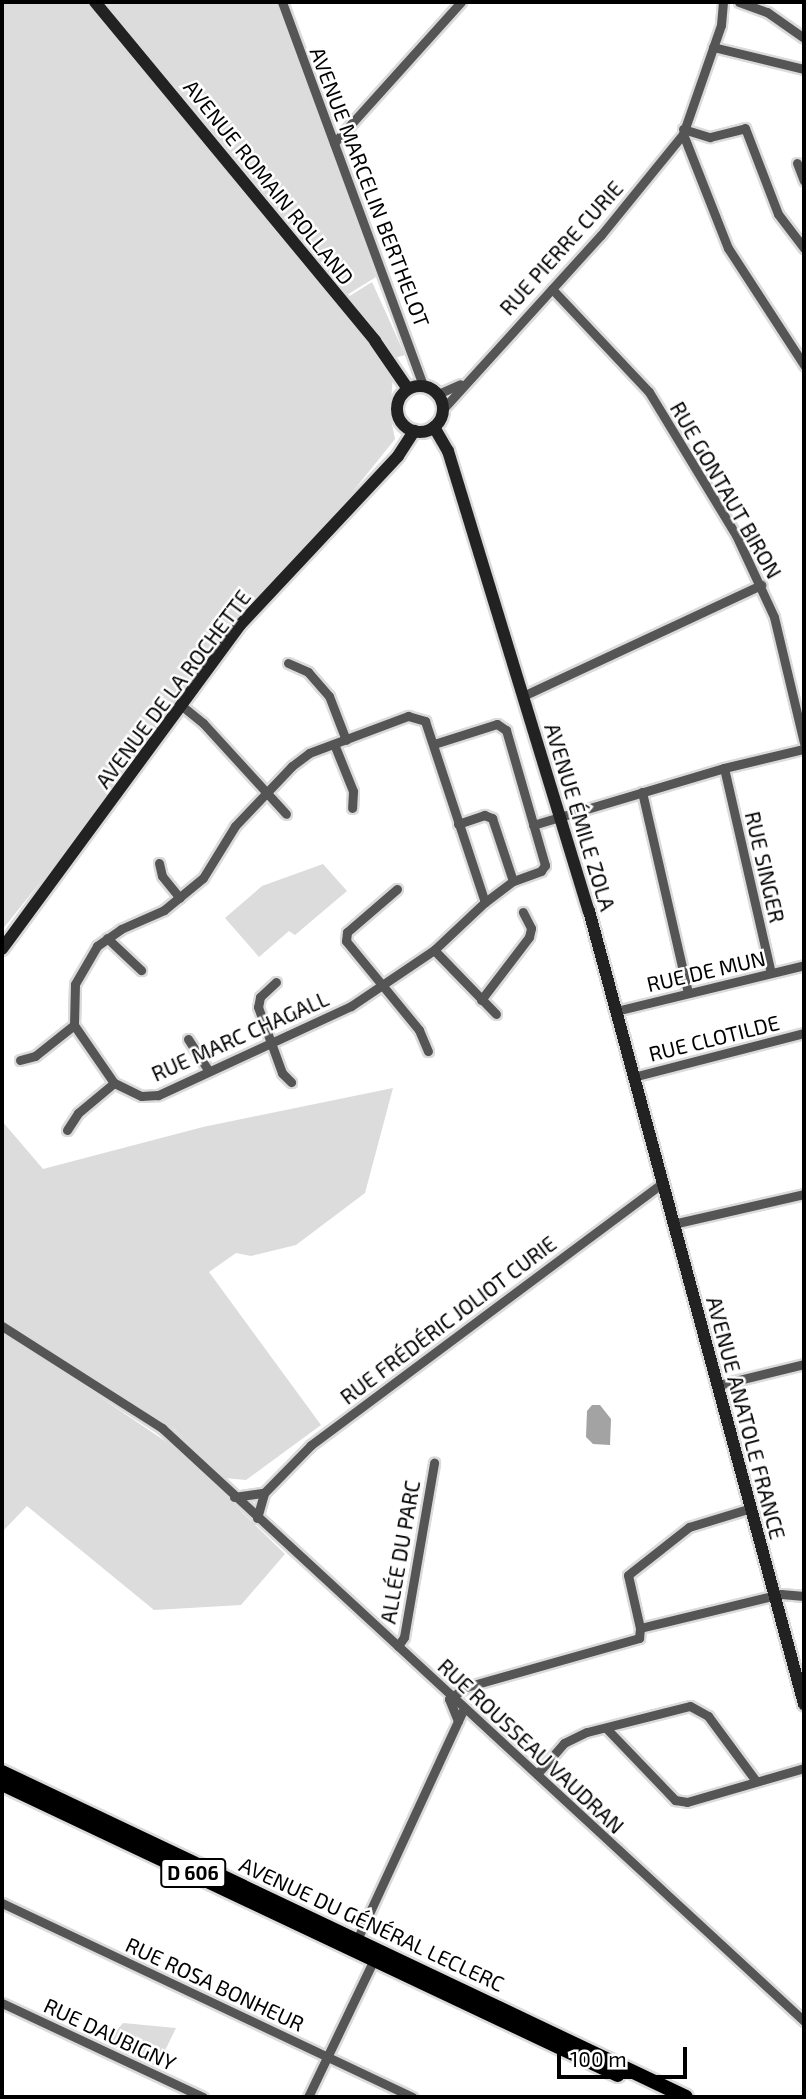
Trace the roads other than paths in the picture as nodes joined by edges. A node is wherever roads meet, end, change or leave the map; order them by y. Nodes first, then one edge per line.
1 (96, 2) edge
2 (282, 2) edge
3 (461, 2) edge
4 (723, 2) edge
5 (739, 2) edge
6 (804, 38) edge
7 (713, 47) junction
8 (804, 69) edge
9 (683, 132) junction
10 (334, 143) junction
11 (797, 163) dead end
12 (804, 181) edge
13 (803, 242) edge
14 (552, 289) junction
15 (804, 365) edge
16 (462, 383) junction
17 (423, 386) junction
18 (408, 389) junction
19 (438, 394) junction
20 (443, 409) junction
21 (434, 427) junction
22 (414, 431) junction
23 (761, 585) junction
24 (288, 663) dead end
25 (523, 696) junction
26 (182, 706) junction
27 (346, 740) junction
28 (804, 743) edge
29 (334, 744) junction
30 (434, 744) junction
31 (804, 749) edge
32 (724, 768) junction
33 (642, 792) junction
34 (266, 793) junction
35 (352, 808) dead end
36 (286, 814) dead end
37 (561, 817) junction
38 (458, 824) junction
39 (533, 825) junction
40 (159, 863) dead end
41 (513, 881) junction
42 (397, 889) dead end
43 (180, 898) junction
44 (485, 902) junction
45 (523, 912) dead end
46 (107, 938) junction
47 (2, 949) edge
48 (433, 950) junction
49 (804, 965) edge
50 (141, 970) dead end
51 (771, 973) junction
52 (276, 982) dead end
53 (383, 985) junction
54 (688, 993) junction
55 (481, 1000) junction
56 (615, 1011) junction
57 (496, 1014) dead end
58 (74, 1025) junction
59 (804, 1033) edge
60 (188, 1039) dead end
61 (270, 1041) junction
62 (428, 1051) dead end
63 (20, 1060) dead end
64 (209, 1071) junction
65 (633, 1077) junction
66 (291, 1082) dead end
67 (114, 1083) junction
68 (67, 1130) dead end
69 (662, 1184) junction
70 (804, 1194) edge
71 (673, 1224) junction
72 (2, 1326) edge
73 (804, 1364) edge
74 (718, 1385) junction
75 (434, 1463) dead end
76 (264, 1493) junction
77 (234, 1497) junction
78 (751, 1508) junction
79 (257, 1518) junction
80 (775, 1595) junction
81 (804, 1596) edge
82 (640, 1628) junction
83 (398, 1646) junction
84 (452, 1696) junction
85 (804, 1703) edge
86 (464, 1708) junction
87 (458, 1721) junction
88 (606, 1728) junction
89 (804, 1768) edge
90 (2, 1772) edge
91 (537, 1774) junction
92 (756, 1781) junction
93 (2, 1784) edge
94 (2, 1903) edge
95 (354, 1945) junction
96 (375, 1955) junction
97 (2, 2003) edge
98 (804, 2021) edge
99 (328, 2056) junction
100 (203, 2097) edge
101 (308, 2097) edge
102 (413, 2097) edge
103 (665, 2097) edge
104 (686, 2097) edge

1 - 18 main road, AVENUE ROMAIN ROLLAND
2 - 10 street, AVENUE MARCELIN BERTHELOT
3 - 10 street
4 - 7 street
5 - 6 street
7 - 8 street
7 - 9 street
9 - 13 street
9 - 14 street, RUE PIERRE CURIE
9 - 15 street
10 - 17 street, AVENUE MARCELIN BERTHELOT
11 - 12 street
14 - 16 street, RUE PIERRE CURIE
14 - 23 street, RUE GONTAUT BIRON
16 - 19 street, RUE PIERRE CURIE
16 - 20 street, RUE PIERRE CURIE
17 - 18 main road
17 - 19 main road
18 - 22 main road
19 - 20 main road
20 - 21 main road
21 - 22 main road
21 - 25 main road, AVENUE ÉMILE ZOLA
22 - 26 main road, AVENUE DE LA ROCHETTE
23 - 25 street
23 - 28 street, RUE GONTAUT BIRON
24 - 27 street
25 - 37 main road, AVENUE ÉMILE ZOLA
26 - 34 street
26 - 47 main road, AVENUE DE LA ROCHETTE
27 - 29 street
27 - 30 street
29 - 34 street
29 - 35 street
30 - 38 street
30 - 39 street
31 - 32 street
32 - 33 street
32 - 51 street, RUE SINGER
33 - 37 street
33 - 54 street
34 - 36 street
34 - 43 street
37 - 39 street
37 - 56 main road, AVENUE ÉMILE ZOLA
38 - 41 street
38 - 44 street
39 - 41 street, RUE MARC CHAGALL
40 - 43 street
41 - 44 street, RUE MARC CHAGALL
42 - 53 street
43 - 46 street
44 - 48 street, RUE MARC CHAGALL
45 - 55 street
46 - 50 street
46 - 58 street
48 - 53 street, RUE MARC CHAGALL
48 - 55 street
49 - 51 street, RUE DE MUN
51 - 54 street, RUE DE MUN
52 - 61 street
53 - 61 street, RUE MARC CHAGALL
53 - 62 street
54 - 56 street, RUE DE MUN
55 - 57 street
56 - 65 main road, AVENUE ÉMILE ZOLA
58 - 63 street
58 - 67 street
59 - 65 street, RUE CLOTILDE
60 - 64 street
61 - 64 street, RUE MARC CHAGALL
61 - 66 street
64 - 67 street, RUE MARC CHAGALL
65 - 69 main road, AVENUE ÉMILE ZOLA
67 - 68 street
69 - 71 main road, AVENUE ÉMILE ZOLA
69 - 76 street, RUE FRÉDÉRIC JOLIOT CURIE
70 - 71 street
71 - 74 main road, AVENUE ANATOLE FRANCE
72 - 77 street, RUE ROUSSEAU VAUDRAN
73 - 74 street
74 - 78 main road, AVENUE ANATOLE FRANCE
75 - 83 street, ALLÉE DU PARC
76 - 77 street
76 - 79 street, RUE FRÉDÉRIC JOLIOT CURIE
77 - 79 street, RUE ROUSSEAU VAUDRAN
78 - 80 main road, AVENUE ANATOLE FRANCE
78 - 82 street
79 - 83 street, RUE ROUSSEAU VAUDRAN
80 - 81 street
80 - 82 street
80 - 85 main road, AVENUE ANATOLE FRANCE
82 - 84 street
83 - 84 street, RUE ROUSSEAU VAUDRAN
84 - 86 street, RUE ROUSSEAU VAUDRAN
84 - 87 street
86 - 87 street
86 - 91 street, RUE ROUSSEAU VAUDRAN
87 - 95 street
88 - 91 street
88 - 92 street
88 - 92 street
89 - 92 street
90 - 95 main road, AVENUE DU GÉNÉRAL LECLERC / D 606
91 - 98 street, RUE ROUSSEAU VAUDRAN
93 - 95 main road, AVENUE DU GÉNÉRAL LECLERC / D 606
94 - 99 street, RUE ROSA BONHEUR
95 - 96 main road, AVENUE DU GÉNÉRAL LECLERC / D 606
96 - 99 street
96 - 103 main road, AVENUE DU GÉNÉRAL LECLERC / D 606
96 - 104 main road, AVENUE DU GÉNÉRAL LECLERC / D 606
97 - 100 street, RUE DAUBIGNY
99 - 101 street
99 - 102 street, RUE ROSA BONHEUR

